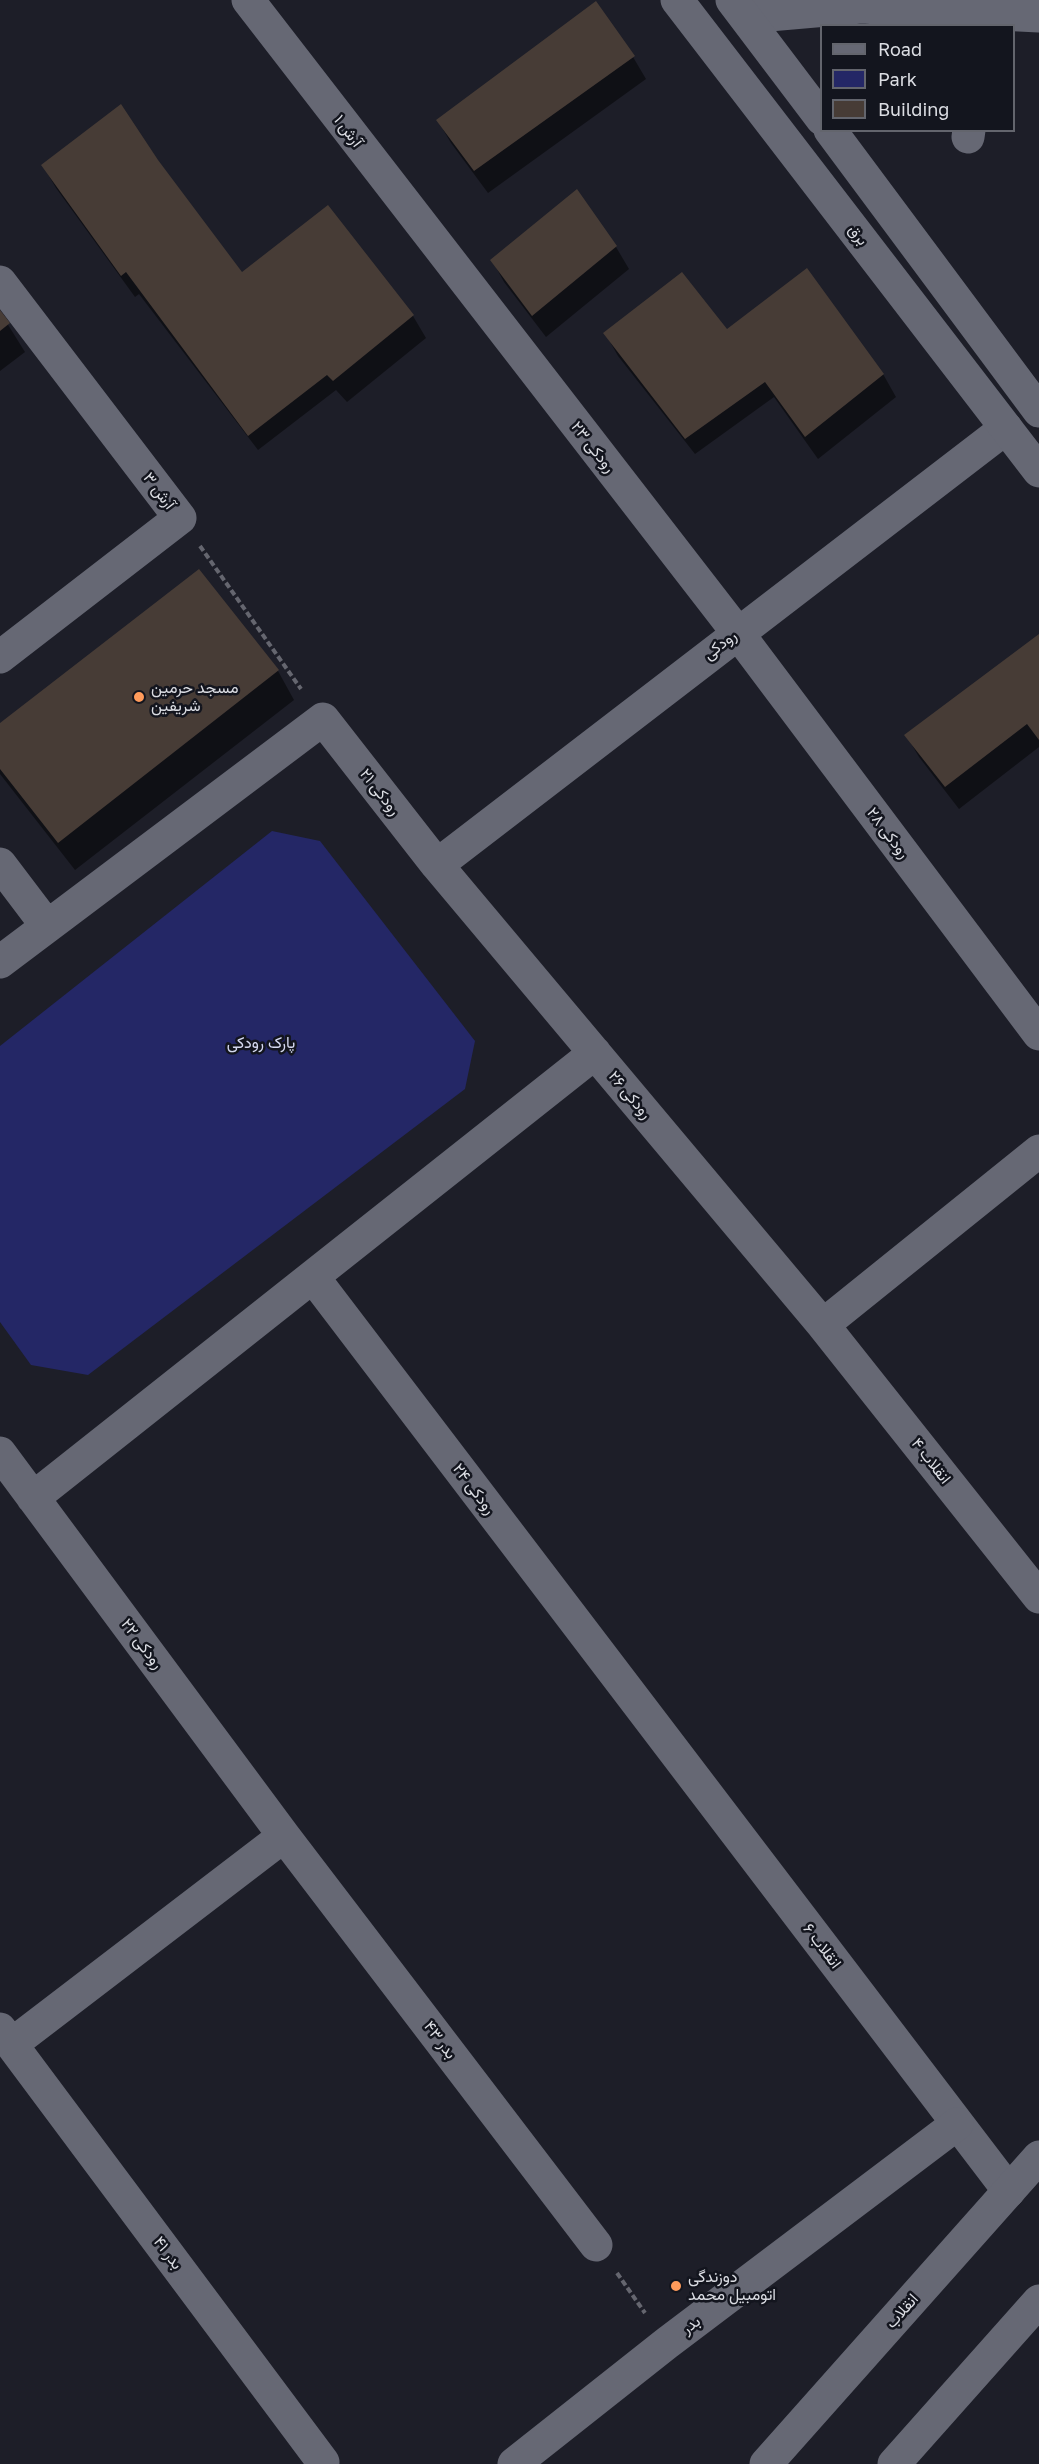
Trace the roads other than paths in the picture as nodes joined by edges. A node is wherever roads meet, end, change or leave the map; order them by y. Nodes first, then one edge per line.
1 (248, 0) edge
2 (677, 0) edge
3 (739, 8) edge
4 (1039, 16) edge
5 (973, 18) edge
6 (820, 115) edge
7 (832, 132) edge
8 (449, 263) joint
9 (0, 282) edge
10 (1038, 407) edge
11 (1006, 428) junction
12 (1039, 471) edge
13 (737, 632) junction
14 (0, 657) edge
15 (0, 864) edge
16 (437, 865) junction
17 (47, 926) junction
18 (0, 962) edge
19 (1039, 1034) edge
20 (595, 1053) junction
21 (1039, 1151) edge
22 (314, 1277) junction
23 (823, 1325) junction
24 (0, 1453) edge
25 (33, 1498) junction
26 (1039, 1597) edge
27 (635, 1701) joint
28 (284, 1836) junction
29 (6, 2036) edge
30 (957, 2124) junction
31 (1039, 2157) edge
32 (1009, 2192) junction
33 (596, 2245) road end
34 (1039, 2301) edge
35 (323, 2462) dead end
36 (514, 2464) edge
37 (766, 2464) edge
38 (894, 2464) edge

1 - 8 street, آرش ۱
2 - 11 street, برق
3 - 5 street
3 - 6 street
4 - 5 street
7 - 10 street
8 - 13 street, رودکی ۲۳
9 - 14 street, آرش ۳
10 - 11 street, رودکی
11 - 12 street, برق
11 - 13 street, رودکی
13 - 16 street, رودکی
13 - 19 street, رودکی ۲۸
15 - 17 street
16 - 17 street, رودکی ۲۱
16 - 20 street, رودکی ۲۶
17 - 18 street
20 - 22 street
20 - 23 street, رودکی ۲۶
21 - 23 street
22 - 25 street
22 - 27 street, رودکی ۲۴
23 - 26 street, انقلاب ۴
24 - 25 street, رودکی ۲۲
25 - 28 street, رودکی ۲۲
27 - 30 street, انقلاب ۶
28 - 29 street
28 - 33 street, بدر ۴۳
29 - 35 street, بدر ۴۱
30 - 32 street, انقلاب ۶
30 - 36 street, بدر
31 - 32 street, انقلاب
32 - 37 street, انقلاب
34 - 38 street

